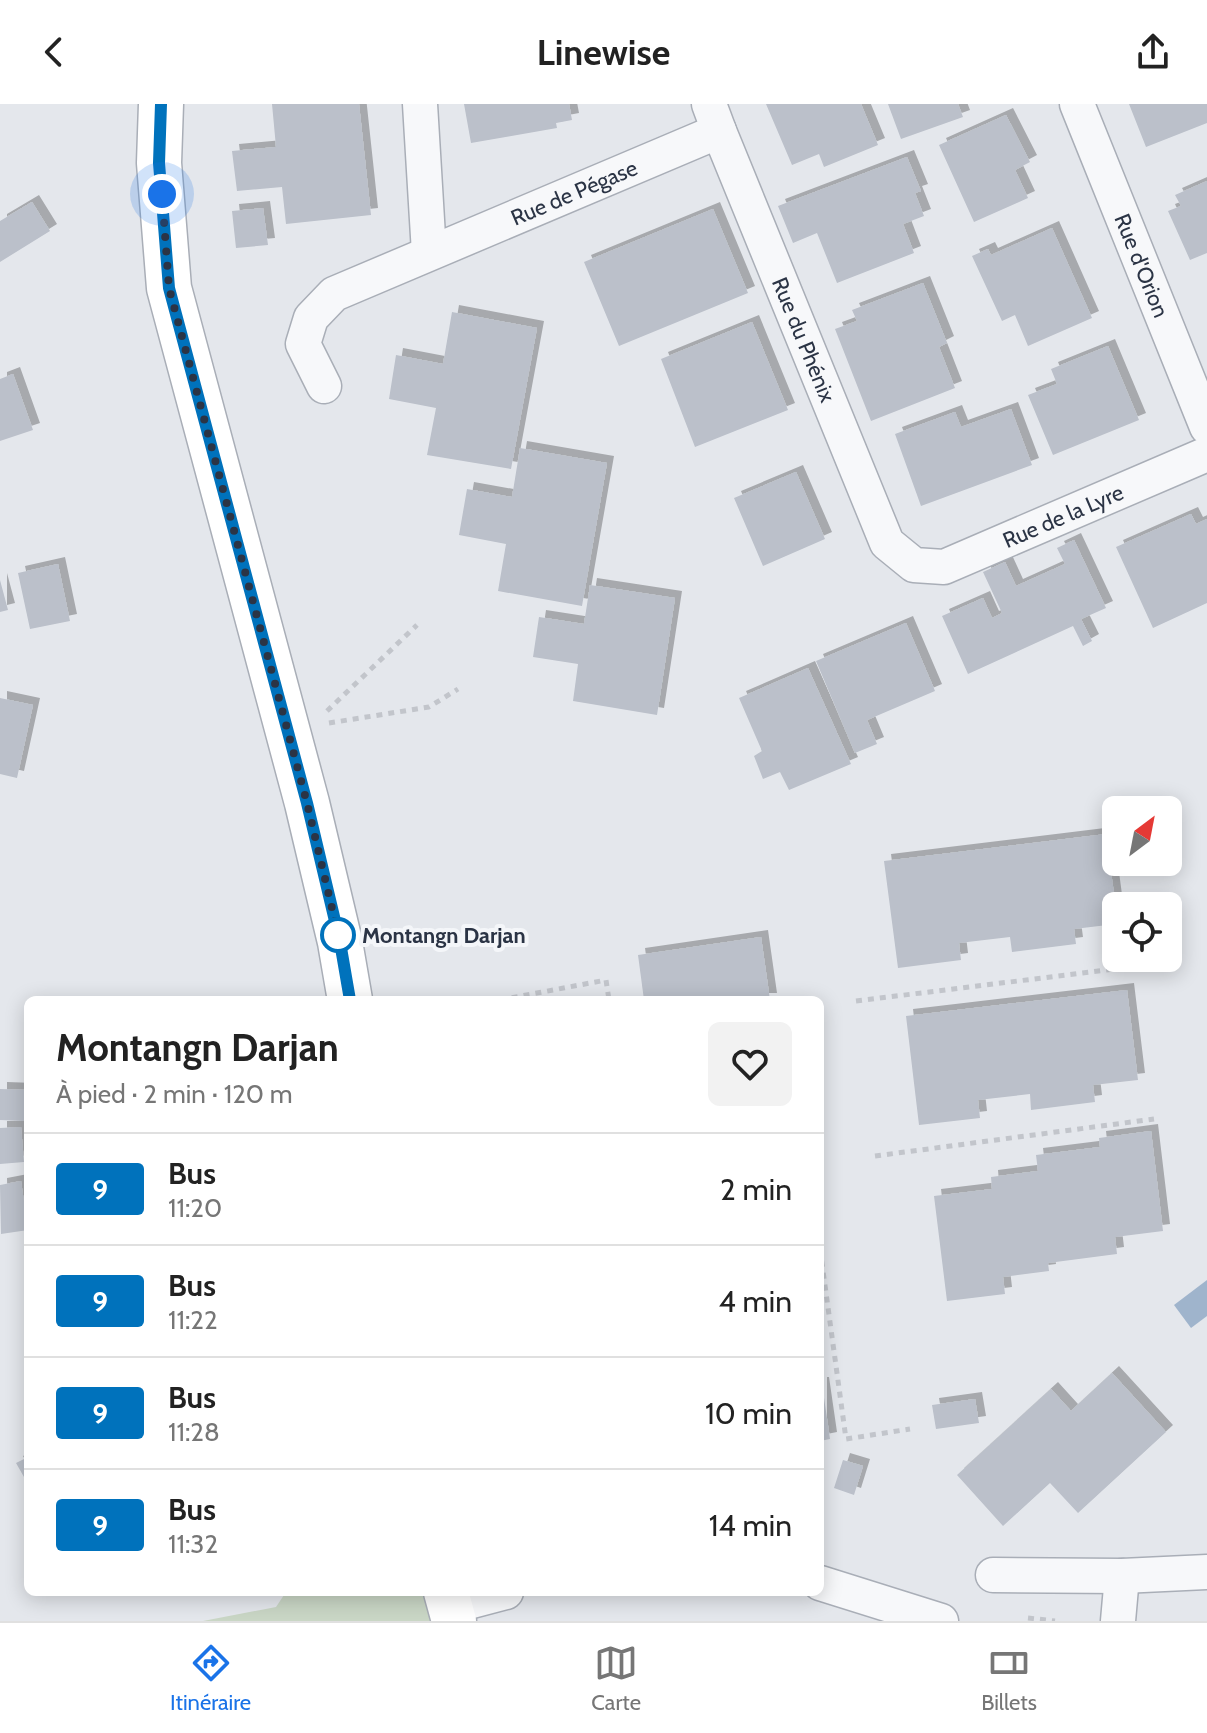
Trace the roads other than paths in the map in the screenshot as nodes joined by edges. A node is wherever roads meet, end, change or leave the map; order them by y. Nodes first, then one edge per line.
1 (161, 104) edge
2 (420, 104) edge
3 (1077, 104) edge
4 (714, 118) edge
5 (429, 253) junction
6 (324, 386) dead end
7 (1207, 427) edge
8 (1207, 454) edge
9 (914, 565) joint
10 (349, 996) edge
11 (1207, 1572) edge
12 (993, 1575) dead end
13 (1122, 1576) junction
14 (824, 1584) edge
15 (491, 1596) edge
16 (450, 1607) edge
17 (941, 1621) edge
18 (1118, 1621) edge

1 - 10 street
2 - 5 street
3 - 7 street, Rue d'Orion
4 - 5 street, Rue de Pégase
4 - 9 street, Rue du Phénix
5 - 6 street, Rue de Pégase
8 - 9 street, Rue de la Lyre
11 - 13 street
12 - 13 street
13 - 18 street
14 - 17 street
15 - 16 street

